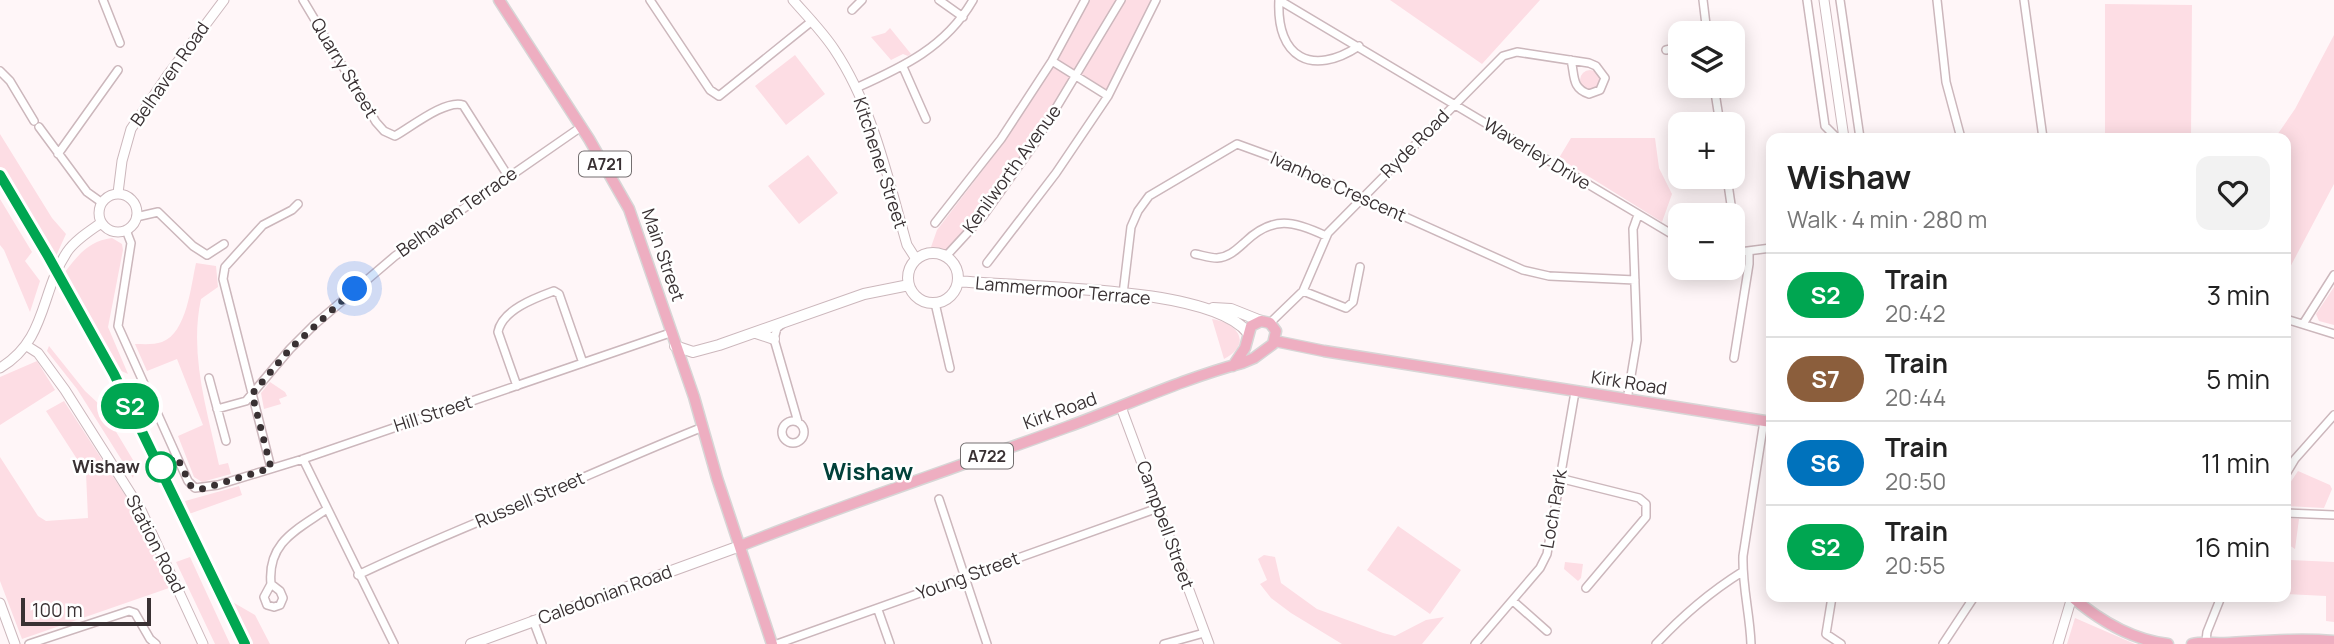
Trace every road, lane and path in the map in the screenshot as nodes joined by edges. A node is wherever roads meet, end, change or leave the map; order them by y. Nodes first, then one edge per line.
1 (103, 0) edge
2 (224, 0) edge
3 (303, 0) edge
4 (499, 0) edge
5 (650, 0) edge
6 (793, 0) edge
7 (863, 0) edge
8 (939, 0) edge
9 (973, 0) edge
10 (1085, 0) edge
11 (1121, 0) edge
12 (1156, 0) edge
13 (1279, 0) edge
14 (1703, 0) edge
15 (1807, 0) edge
16 (1824, 0) edge
17 (1840, 0) edge
18 (1937, 0) edge
19 (2024, 0) edge
20 (852, 10) dead end
21 (963, 17) junction
22 (812, 21) junction
23 (1706, 21) edge
24 (120, 43) dead end
25 (1359, 46) junction
26 (1571, 60) junction
27 (1052, 61) junction
28 (903, 67) junction
29 (118, 70) dead end
30 (0, 71) edge
31 (1077, 76) junction
32 (856, 88) junction
33 (1108, 96) junction
34 (1455, 105) junction
35 (926, 118) dead end
36 (581, 127) junction
37 (1830, 133) edge
38 (1843, 133) edge
39 (1859, 133) edge
40 (1960, 133) edge
41 (2042, 133) edge
42 (58, 154) junction
43 (508, 176) junction
44 (118, 193) junction
45 (1362, 197) junction
46 (101, 202) junction
47 (298, 205) dead end
48 (1637, 215) junction
49 (136, 217) junction
50 (101, 223) junction
51 (935, 223) dead end
52 (126, 230) junction
53 (1668, 232) edge
54 (1326, 236) junction
55 (224, 244) dead end
56 (1766, 249) edge
57 (1745, 252) edge
58 (1749, 252) junction
59 (942, 254) junction
60 (1195, 254) dead end
61 (916, 259) junction
62 (987, 264) dead end
63 (1360, 267) dead end
64 (2334, 275) edge
65 (1635, 280) junction
66 (958, 281) junction
67 (909, 285) junction
68 (1303, 291) junction
69 (1124, 293) junction
70 (935, 303) junction
71 (1209, 309) junction
72 (2291, 320) edge
73 (1265, 322) junction
74 (782, 323) junction
75 (2303, 324) junction
76 (670, 332) junction
77 (748, 334) junction
78 (2334, 334) edge
79 (1248, 336) junction
80 (774, 339) junction
81 (1271, 344) junction
82 (27, 346) junction
83 (675, 346) junction
84 (1734, 358) dead end
85 (583, 363) junction
86 (1233, 366) junction
87 (0, 368) edge
88 (950, 368) dead end
89 (209, 378) dead end
90 (517, 386) junction
91 (1575, 392) junction
92 (252, 394) junction
93 (1627, 400) junction
94 (1121, 407) junction
95 (217, 409) junction
96 (2334, 415) edge
97 (798, 422) dead end
98 (1766, 422) edge
99 (703, 427) junction
100 (1766, 434) edge
101 (226, 441) dead end
102 (303, 458) junction
103 (2291, 465) edge
104 (271, 468) junction
105 (1559, 478) junction
106 (939, 499) dead end
107 (1158, 508) junction
108 (327, 509) junction
109 (2291, 513) edge
110 (2334, 515) edge
111 (740, 546) junction
112 (1742, 572) junction
113 (358, 575) junction
114 (964, 576) junction
115 (271, 584) dead end
116 (1586, 588) dead end
117 (1513, 601) junction
118 (1831, 602) edge
119 (1971, 602) edge
120 (2071, 602) edge
121 (2079, 602) edge
122 (2219, 602) edge
123 (0, 603) edge
124 (878, 610) junction
125 (533, 620) junction
126 (1547, 631) dead end
127 (1204, 633) junction
128 (2334, 640) edge
129 (2206, 641) junction
130 (151, 642) edge
131 (2276, 642) edge
132 (15, 644) edge
133 (29, 644) edge
134 (203, 644) edge
135 (394, 644) edge
136 (471, 644) edge
137 (542, 644) edge
138 (775, 644) edge
139 (890, 644) edge
140 (987, 644) edge
141 (1164, 644) edge
142 (1209, 644) edge
143 (1475, 644) edge
144 (1656, 644) edge
145 (1751, 644) edge
146 (1841, 644) edge
147 (1943, 644) edge
148 (2058, 644) edge
149 (2168, 644) edge
150 (2192, 644) edge

1 - 24 street
2 - 44 street, Belhaven Road
3 - 43 street, Quarry Street
4 - 36 main road, Main Street / A721
5 - 22 street
6 - 22 street, Kitchener Street
7 - 20 street
8 - 21 street
9 - 21 street
10 - 27 street, Kenilworth Avenue
11 - 31 street, Kenilworth Avenue
12 - 33 street, Kenilworth Avenue
13 - 25 street, Waverley Drive
13 - 25 street, Waverley Drive
14 - 23 street
15 - 37 street
16 - 38 street
17 - 39 street
18 - 40 street
19 - 41 street
21 - 28 street
22 - 32 street, Kitchener Street
25 - 34 street, Waverley Drive
26 - 26 street, Ryde Road
26 - 34 street, Ryde Road
27 - 31 street
27 - 51 street, Kenilworth Avenue
28 - 32 street
28 - 35 street
29 - 42 street
30 - 42 street
31 - 33 street
31 - 59 street, Kenilworth Avenue
32 - 61 street, Kitchener Street
33 - 62 street, Kenilworth Avenue
34 - 45 street, Ryde Road
34 - 48 street, Waverley Drive
36 - 43 street, Belhaven Terrace
36 - 76 main road, Main Street / A721
42 - 46 street
43 - 92 street, Belhaven Terrace
44 - 46 street
44 - 49 street
45 - 54 street, Ryde Road
45 - 65 street, Ivanhoe Crescent
45 - 69 street, Ivanhoe Crescent
46 - 50 street
47 - 92 street
48 - 53 street, Waverley Drive
48 - 65 street
49 - 52 street
49 - 55 street
50 - 52 street
50 - 82 street
52 - 104 street, Hill Street
54 - 60 street
54 - 68 street, Ryde Road
56 - 58 street
57 - 58 street
58 - 84 street
59 - 61 main road
59 - 66 main road, Lammermoor Terrace
61 - 67 main road
63 - 68 street
64 - 75 street
65 - 93 street
66 - 69 main road, Lammermoor Terrace
66 - 70 main road, Lammermoor Terrace
67 - 70 main road
67 - 74 main road
68 - 73 street, Ryde Road
69 - 71 main road, Lammermoor Terrace
70 - 88 street
71 - 73 main road, Lammermoor Terrace
71 - 79 main road, Lammermoor Terrace
72 - 75 street
73 - 79 main road
73 - 81 main road
74 - 77 main road
74 - 80 street
75 - 78 street
76 - 83 main road, Main Street / A721
76 - 85 street, Hill Street
77 - 80 main road
77 - 83 main road
79 - 81 main road, Kirk Road
79 - 86 main road
80 - 97 street
81 - 86 main road, Kirk Road / A722
81 - 91 main road, Kirk Road
82 - 87 street
82 - 134 street, Station Road
83 - 99 main road, Main Street / A721
85 - 90 street, Hill Street
85 - 90 street
86 - 94 main road, Kirk Road / A722
89 - 95 street
90 - 102 street, Hill Street
91 - 93 main road, Kirk Road
91 - 105 street, Loch Park
92 - 95 street
92 - 104 street
93 - 98 main road, Kirk Road
94 - 107 street, Campbell Street
94 - 111 main road, Kirk Road / A722
95 - 101 street
96 - 103 street
99 - 111 main road, Main Street / A721
99 - 113 street, Russell Street
100 - 112 street
102 - 104 street, Hill Street
102 - 108 street
105 - 116 street
105 - 117 street, Loch Park
106 - 114 street
107 - 114 street, Young Street
107 - 127 street, Campbell Street
108 - 113 street
108 - 115 street
109 - 110 street
111 - 125 main road, Caledonian Road
111 - 138 main road, A721
112 - 144 street
112 - 145 street
113 - 135 street
114 - 124 street, Young Street
114 - 140 street
117 - 126 street
117 - 143 street, Loch Park
118 - 146 street
119 - 147 street
120 - 148 street
121 - 149 main road
122 - 129 street
123 - 132 street
124 - 138 street, Young Street
124 - 139 street
125 - 136 main road, Caledonian Road
125 - 137 street
127 - 141 street
127 - 142 street, Campbell Street
128 - 131 main road
129 - 131 main road
129 - 150 main road
130 - 133 street

